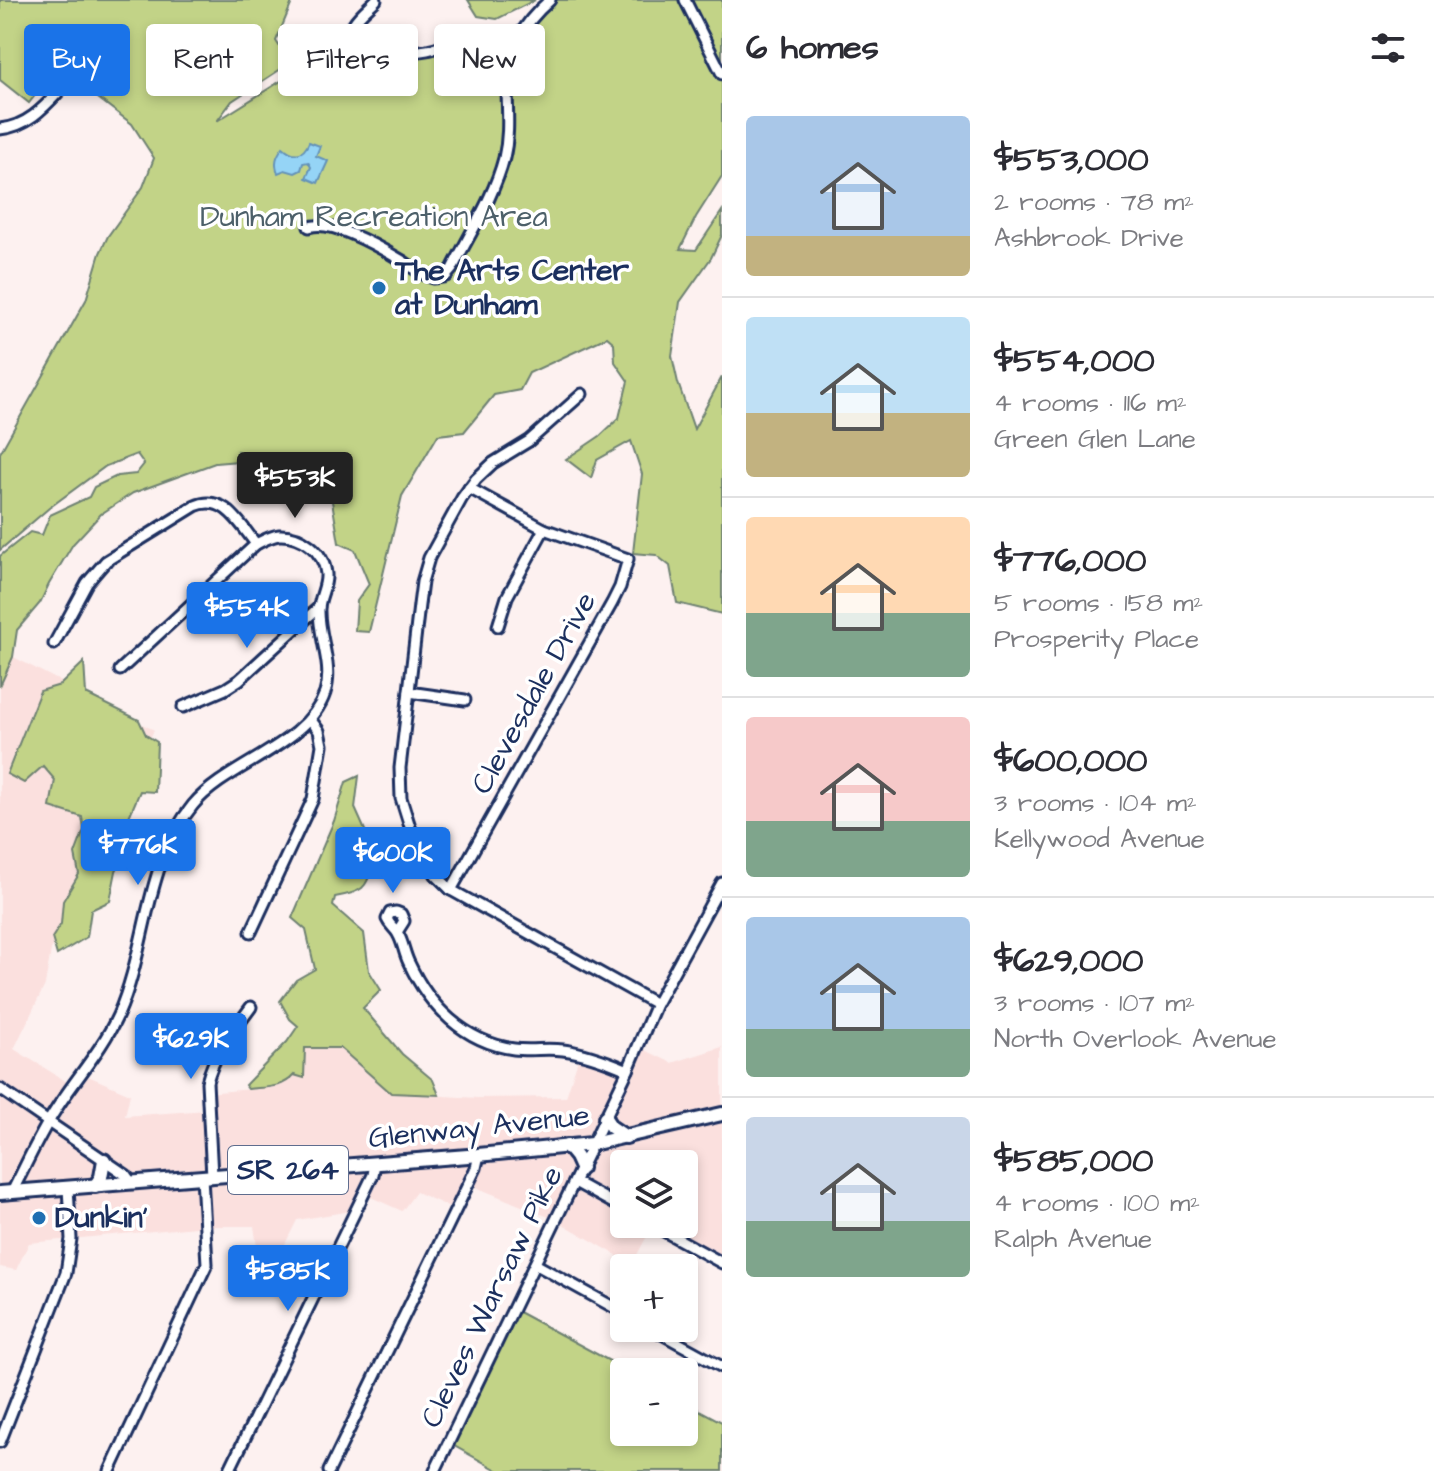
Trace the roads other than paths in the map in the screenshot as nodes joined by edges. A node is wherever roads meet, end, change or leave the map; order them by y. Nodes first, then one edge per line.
1 (376, 0) edge
2 (550, 0) edge
3 (685, 0) edge
4 (527, 24) edge
5 (434, 49) edge
6 (722, 74) edge
7 (53, 96) edge
8 (507, 96) edge
9 (0, 129) edge
10 (309, 227) dead end
11 (582, 394) dead end
12 (469, 488) junction
13 (544, 529) junction
14 (256, 544) junction
15 (319, 607) junction
16 (498, 626) dead end
17 (54, 644) dead end
18 (120, 670) dead end
19 (409, 692) junction
20 (465, 700) dead end
21 (183, 707) dead end
22 (310, 719) junction
23 (722, 883) edge
24 (451, 890) junction
25 (251, 932) dead end
26 (397, 932) dead end
27 (656, 1004) junction
28 (251, 1007) dead end
29 (628, 1070) junction
30 (0, 1089) edge
31 (722, 1114) edge
32 (605, 1118) junction
33 (48, 1122) junction
34 (626, 1137) junction
35 (592, 1144) junction
36 (567, 1146) junction
37 (479, 1155) junction
38 (104, 1160) junction
39 (375, 1163) junction
40 (581, 1168) junction
41 (207, 1177) junction
42 (131, 1182) junction
43 (575, 1182) junction
44 (95, 1186) junction
45 (68, 1188) junction
46 (6, 1192) edge
47 (610, 1201) edge
48 (676, 1238) edge
49 (722, 1263) edge
50 (535, 1264) junction
51 (610, 1305) edge
52 (676, 1342) edge
53 (722, 1367) edge
54 (0, 1442) edge
55 (110, 1471) edge
56 (229, 1471) edge
57 (329, 1471) edge
58 (435, 1471) edge

1 - 5 street
2 - 4 street
3 - 6 street
7 - 9 street
8 - 10 street
11 - 12 street
12 - 13 street
12 - 19 street
13 - 16 street
13 - 24 street, Clevesdale Drive
14 - 15 street
14 - 17 street
14 - 18 street
15 - 21 street
15 - 22 street
19 - 20 street
19 - 24 street
22 - 25 street
22 - 33 street
23 - 27 street, Cleves Warsaw Pike
24 - 27 street
26 - 29 street
27 - 29 street, Cleves Warsaw Pike
28 - 41 street
29 - 32 street, Cleves Warsaw Pike
30 - 33 street
31 - 34 main road, Glenway Avenue / SR 264
32 - 34 main road
32 - 35 street, Cleves Warsaw Pike
33 - 38 street
33 - 46 street
34 - 35 main road, Glenway Avenue / SR 264
35 - 36 main road, Glenway Avenue / SR 264
35 - 40 street, Cleves Warsaw Pike
36 - 37 main road, Glenway Avenue / SR 264
36 - 40 main road
37 - 39 main road, Glenway Avenue / SR 264
37 - 57 street
38 - 42 street
38 - 44 main road
39 - 41 main road, Glenway Avenue / SR 264
39 - 56 street
40 - 43 street, Cleves Warsaw Pike
41 - 42 main road, Glenway Avenue / SR 264
41 - 55 street
42 - 44 main road, Glenway Avenue / SR 264
43 - 47 street
43 - 50 street, Cleves Warsaw Pike
44 - 45 main road, Glenway Avenue / SR 264
45 - 46 main road, Glenway Avenue / SR 264
45 - 54 street
48 - 49 street
50 - 51 street
50 - 58 street, Cleves Warsaw Pike
52 - 53 street

